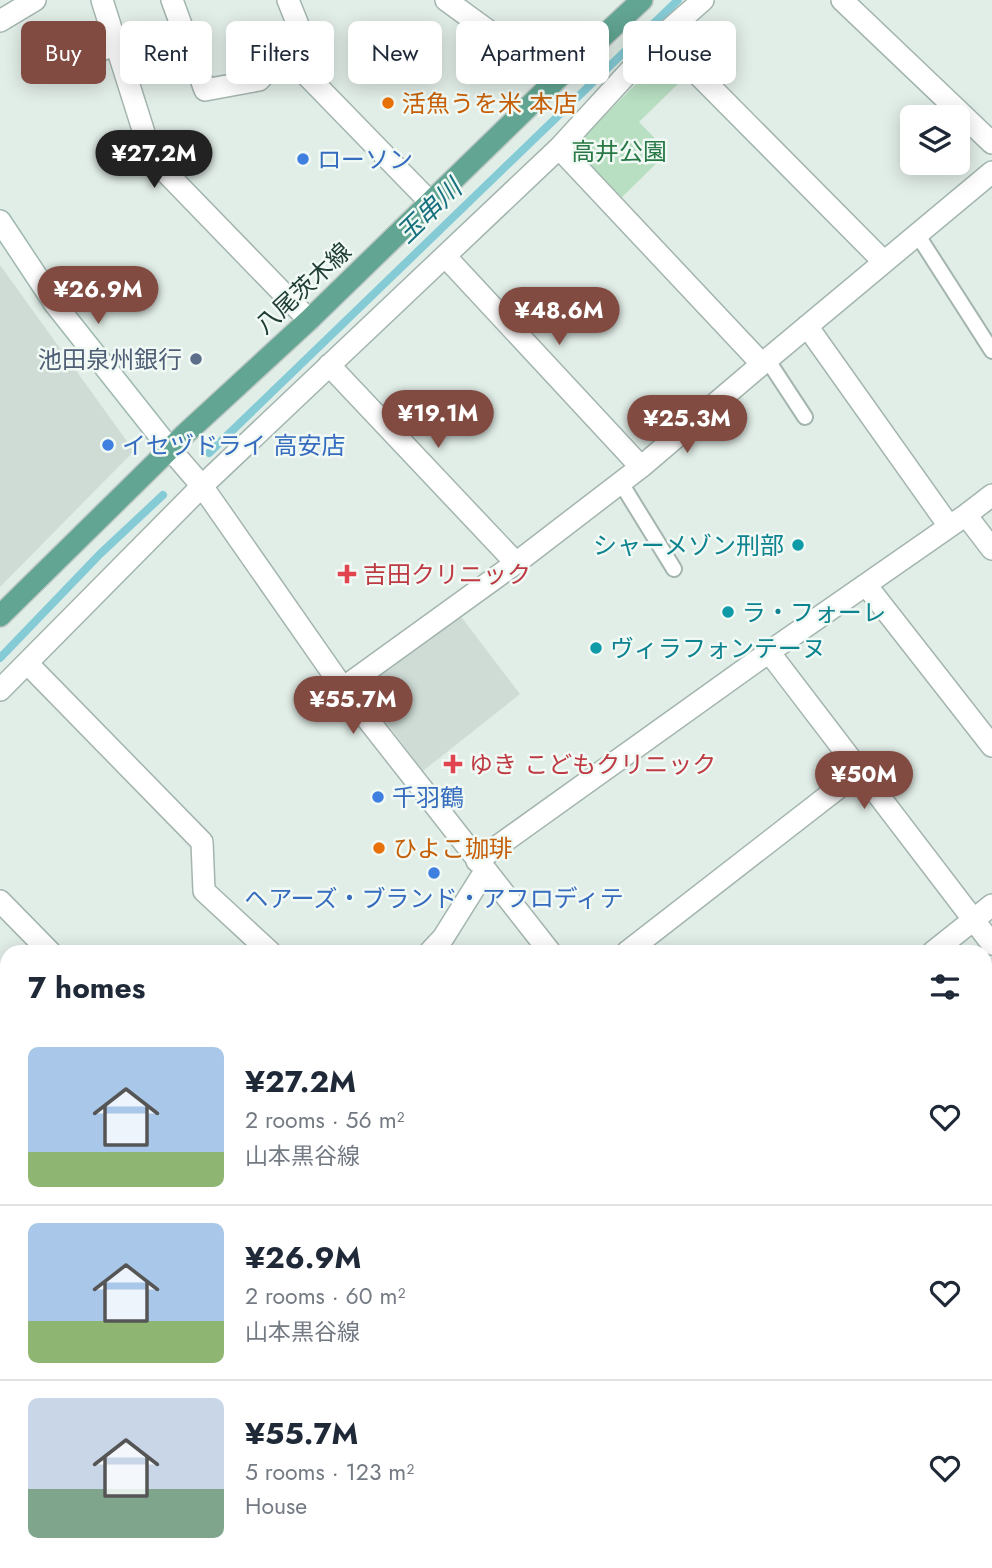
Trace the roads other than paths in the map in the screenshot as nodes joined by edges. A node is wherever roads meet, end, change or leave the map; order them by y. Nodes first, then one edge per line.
1 (35, 0) edge
2 (102, 0) edge
3 (172, 0) edge
4 (288, 0) edge
5 (446, 0) edge
6 (703, 0) edge
7 (842, 0) edge
8 (635, 2) edge
9 (0, 21) edge
10 (296, 21) edge
11 (475, 21) edge
12 (679, 21) edge
13 (609, 28) edge
14 (117, 48) junction
15 (106, 52) edge
16 (623, 78) edge
17 (237, 84) edge
18 (315, 84) edge
19 (552, 84) edge
20 (708, 84) edge
21 (992, 143) edge
22 (559, 148) junction
23 (992, 172) edge
24 (431, 203) junction
25 (0, 221) edge
26 (917, 234) junction
27 (445, 256) junction
28 (884, 262) junction
29 (309, 320) junction
30 (807, 326) junction
31 (992, 351) edge
32 (764, 362) junction
33 (330, 365) junction
34 (806, 417) dead end
35 (170, 449) junction
36 (641, 467) junction
37 (621, 483) junction
38 (202, 486) junction
39 (992, 495) edge
40 (957, 521) junction
41 (992, 549) edge
42 (516, 563) junction
43 (674, 569) dead end
44 (866, 585) junction
45 (0, 616) edge
46 (769, 652) junction
47 (27, 663) junction
48 (343, 688) junction
49 (0, 690) edge
50 (992, 746) edge
51 (860, 771) junction
52 (481, 866) junction
53 (0, 901) edge
54 (992, 905) edge
55 (973, 919) junction
56 (992, 944) edge
57 (43, 945) edge
58 (262, 945) edge
59 (436, 945) edge
60 (544, 945) edge
61 (636, 945) edge
62 (941, 945) edge

1 - 9 street
2 - 14 street
3 - 17 street
4 - 10 street
5 - 11 street
6 - 12 street
7 - 21 street
8 - 13 main road, 八尾茨木線
14 - 15 lane
14 - 29 street
16 - 22 street
18 - 24 street
19 - 24 main road, 八尾茨木線
20 - 28 street
22 - 27 street
22 - 32 street
23 - 26 street
24 - 29 main road, 八尾茨木線
25 - 35 street
26 - 28 street
26 - 31 lane
27 - 33 street
27 - 36 street
28 - 30 street
29 - 35 main road, 八尾茨木線
30 - 32 street
30 - 40 street
32 - 34 lane
32 - 36 street
33 - 38 street
33 - 42 street
35 - 38 street
35 - 45 main road, 八尾茨木線
36 - 37 street
37 - 42 street
37 - 43 lane
38 - 47 street
38 - 48 street
39 - 40 street
40 - 41 street
40 - 44 street
42 - 48 street
44 - 46 street
44 - 50 street
46 - 51 street
46 - 52 street
47 - 49 street
47 - 58 street
48 - 52 street
51 - 55 street
51 - 61 street
52 - 59 street
52 - 60 street
53 - 57 street
54 - 55 street
55 - 56 street
55 - 62 street

